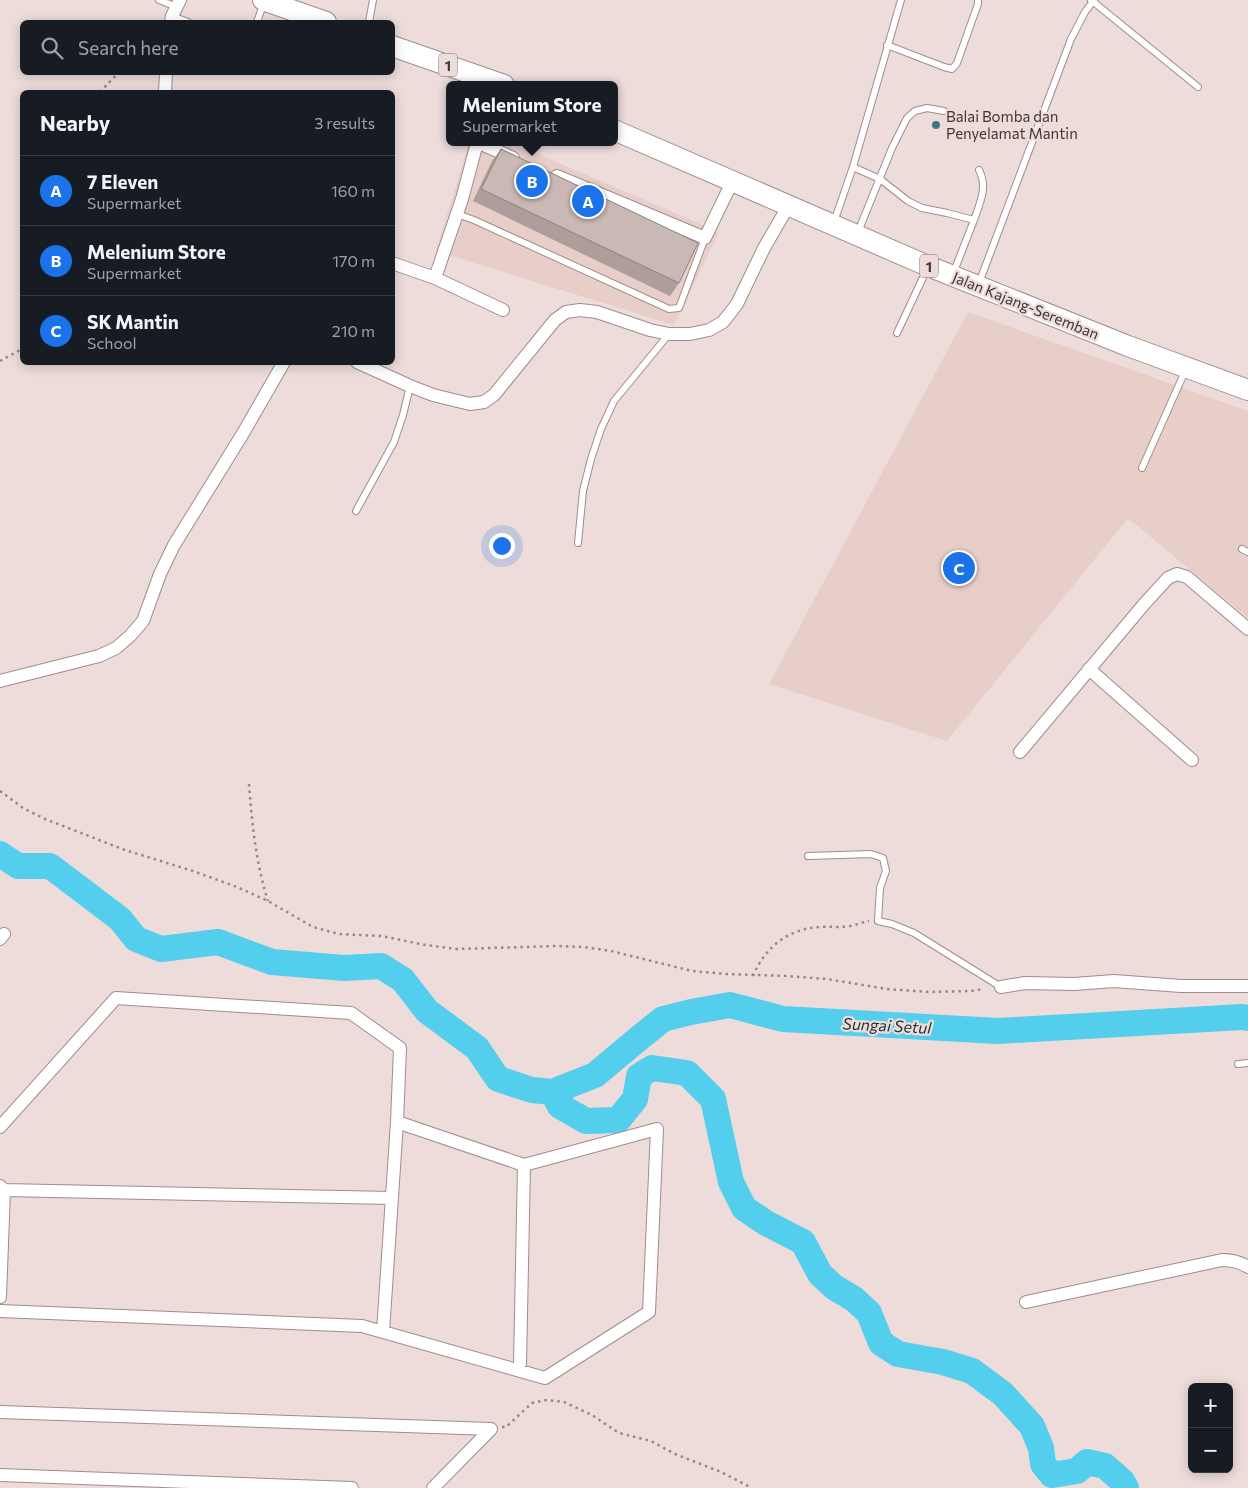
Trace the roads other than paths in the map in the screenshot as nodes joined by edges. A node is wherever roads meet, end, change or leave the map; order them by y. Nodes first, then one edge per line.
1 (158, 0) edge
2 (264, 0) edge
3 (373, 0) edge
4 (901, 0) edge
5 (978, 0) edge
6 (1093, 0) edge
7 (175, 11) edge
8 (186, 20) edge
9 (258, 20) edge
10 (317, 20) edge
11 (369, 20) edge
12 (887, 45) junction
13 (395, 47) edge
14 (166, 75) edge
15 (490, 81) edge
16 (1198, 87) dead end
17 (165, 90) edge
18 (944, 111) dead end
19 (618, 132) edge
20 (476, 146) edge
21 (484, 146) edge
22 (523, 162) edge
23 (853, 167) junction
24 (541, 170) edge
25 (980, 170) dead end
26 (880, 179) junction
27 (733, 180) junction
28 (789, 205) junction
29 (457, 214) junction
30 (974, 220) junction
31 (833, 225) junction
32 (857, 236) junction
33 (705, 238) junction
34 (395, 264) edge
35 (928, 266) junction
36 (952, 276) junction
37 (435, 278) junction
38 (978, 286) junction
39 (502, 310) dead end
40 (897, 333) dead end
41 (669, 334) junction
42 (282, 365) edge
43 (364, 365) edge
44 (1186, 368) junction
45 (410, 386) junction
46 (1248, 390) edge
47 (1142, 468) dead end
48 (356, 511) dead end
49 (578, 543) dead end
50 (1248, 630) edge
51 (1089, 670) junction
52 (0, 681) edge
53 (1020, 752) dead end
54 (1192, 760) dead end
55 (808, 856) dead end
56 (1248, 986) edge
57 (1000, 987) joint
58 (1248, 1063) edge
59 (1238, 1064) dead end
60 (398, 1122) junction
61 (0, 1127) edge
62 (524, 1164) junction
63 (2, 1188) edge
64 (392, 1198) junction
65 (1248, 1267) edge
66 (0, 1297) edge
67 (1026, 1302) dead end
68 (0, 1311) edge
69 (383, 1332) junction
70 (520, 1364) dead end
71 (0, 1412) edge
72 (0, 1475) edge
73 (352, 1488) edge
74 (433, 1488) edge

1 - 7 lane
2 - 9 lane
2 - 10 main road
3 - 11 lane
4 - 12 lane
5 - 12 lane
6 - 16 lane
6 - 38 lane
7 - 8 lane
12 - 23 lane
13 - 15 main road, 1
14 - 17 street
18 - 26 lane
19 - 27 main road, Jalan Kajang-Seremban / 1
20 - 29 street
21 - 22 street
23 - 26 lane
23 - 31 lane
24 - 33 street
25 - 30 lane
26 - 30 lane
26 - 32 lane
27 - 28 main road, Jalan Kajang-Seremban / 1
27 - 33 street
28 - 31 main road, Jalan Kajang-Seremban / 1
28 - 41 street
29 - 33 lane
29 - 37 street
30 - 36 lane
31 - 32 main road, Jalan Kajang-Seremban / 1
32 - 35 main road, Jalan Kajang-Seremban / 1
34 - 37 street
35 - 36 main road, Jalan Kajang-Seremban / 1
35 - 40 lane
36 - 38 main road, Jalan Kajang-Seremban / 1
37 - 39 street
38 - 44 main road, Jalan Kajang-Seremban / 1
41 - 45 street
41 - 49 lane
42 - 52 street
43 - 45 street
44 - 46 main road, Jalan Kajang-Seremban / 1
44 - 47 lane
45 - 48 lane
50 - 51 street
51 - 53 street
51 - 54 street
55 - 57 lane
56 - 57 street
58 - 59 lane
60 - 61 street
60 - 62 street
60 - 64 street
62 - 69 street
62 - 70 street
63 - 64 street
63 - 66 street
64 - 69 street
65 - 67 street
68 - 69 street
71 - 74 street
72 - 73 street

